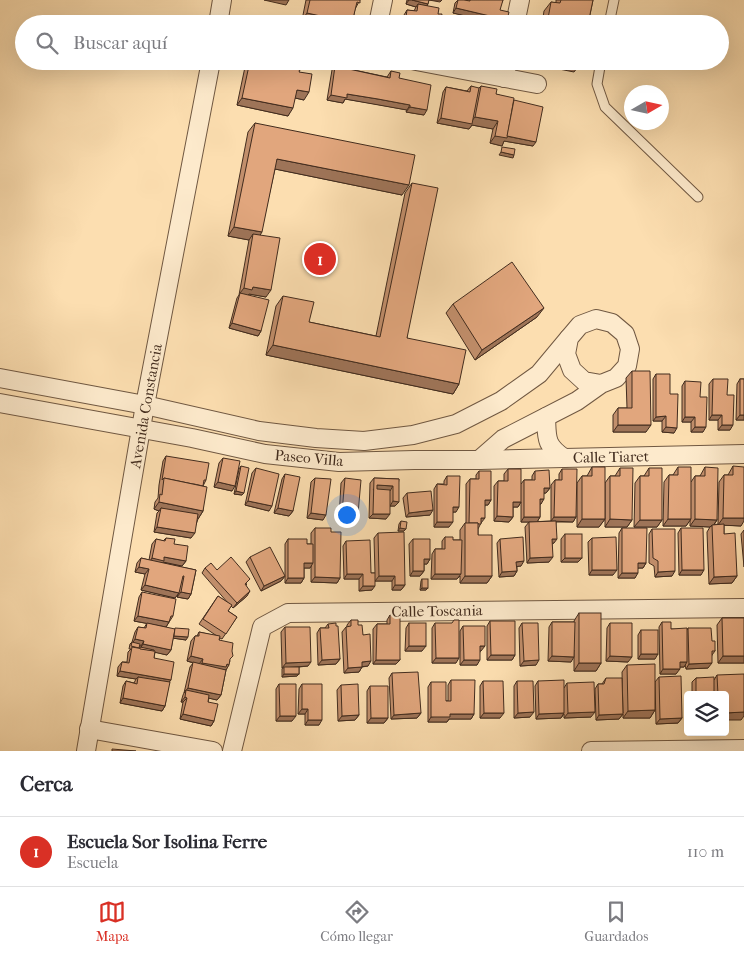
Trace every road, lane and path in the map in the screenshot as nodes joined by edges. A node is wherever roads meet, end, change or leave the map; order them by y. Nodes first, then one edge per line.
1 (222, 0) edge
2 (383, 0) edge
3 (520, 0) edge
4 (614, 0) edge
5 (220, 15) edge
6 (380, 15) edge
7 (517, 15) edge
8 (611, 15) edge
9 (208, 70) edge
10 (506, 70) edge
11 (599, 70) edge
12 (537, 84) dead end
13 (698, 197) dead end
14 (569, 338) junction
15 (0, 378) edge
16 (600, 384) junction
17 (0, 403) edge
18 (145, 405) junction
19 (546, 417) junction
20 (142, 429) junction
21 (744, 454) edge
22 (564, 458) junction
23 (478, 460) junction
24 (744, 608) edge
25 (89, 729) junction
26 (744, 749) edge
27 (86, 751) edge
28 (213, 751) edge
29 (232, 751) edge
30 (591, 751) edge

1 - 5 street
2 - 6 street
3 - 7 street
4 - 8 lane
9 - 18 street, Avenida Constancia
10 - 12 street
11 - 13 lane
14 - 16 street
14 - 16 street, Paseo Villa
14 - 18 street, Paseo Villa
15 - 18 street, Paseo Villa
16 - 19 street, Paseo Villa
17 - 20 street, Paseo Villa
18 - 20 street, Avenida Constancia
19 - 22 street
19 - 23 street, Paseo Villa
20 - 23 street, Paseo Villa
20 - 25 street, Avenida Constancia
21 - 22 street, Calle Tiaret
22 - 23 street, Calle Tiaret
24 - 29 street, Calle Toscania
25 - 27 street, Avenida Constancia
25 - 28 street
26 - 30 street

